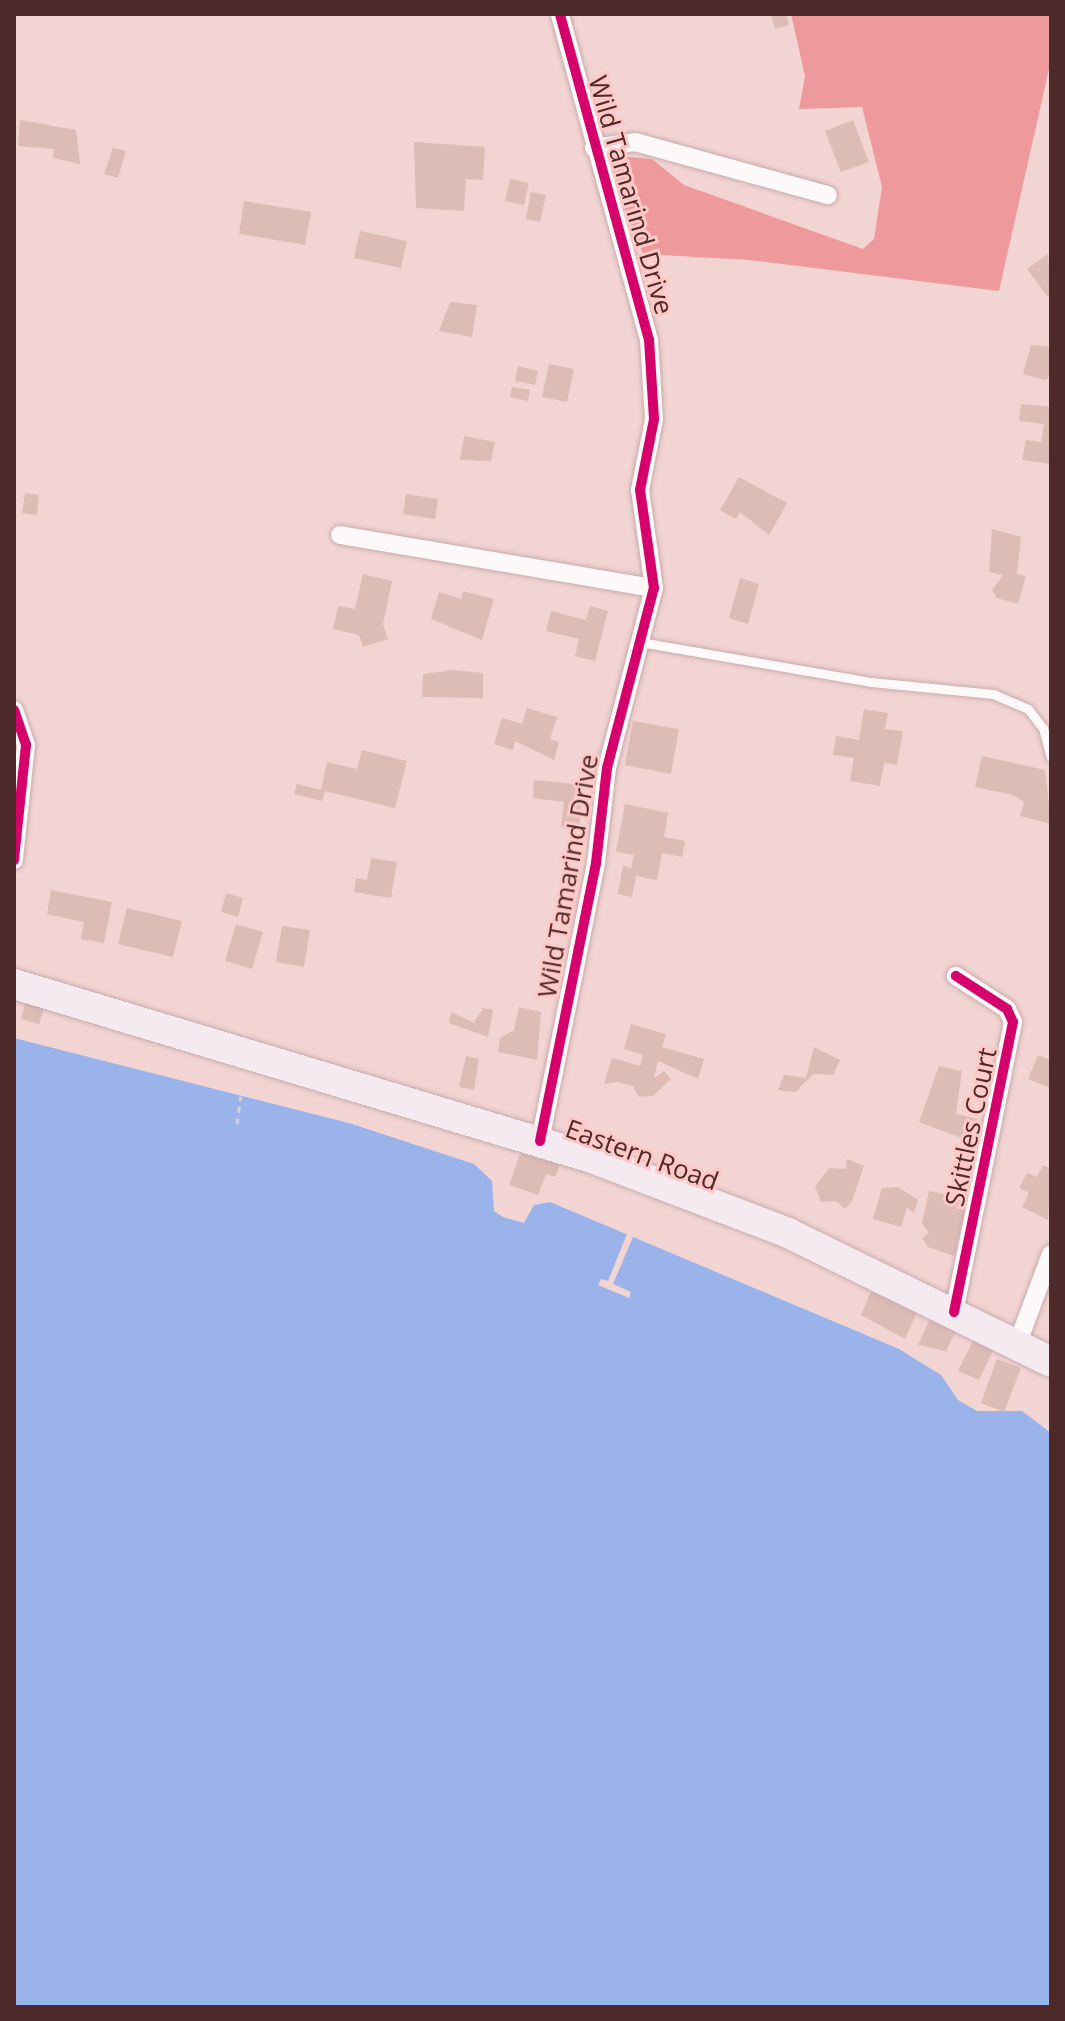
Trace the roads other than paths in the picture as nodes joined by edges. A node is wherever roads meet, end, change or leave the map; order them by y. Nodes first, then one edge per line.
1 (560, 14) edge
2 (594, 148) junction
3 (828, 195) dead end
4 (340, 535) dead end
5 (654, 588) junction
6 (640, 642) junction
7 (14, 710) edge
8 (1051, 757) edge
9 (20, 778) edge
10 (14, 860) edge
11 (956, 976) dead end
12 (14, 984) edge
13 (540, 1141) junction
14 (1051, 1254) edge
15 (954, 1312) junction
16 (1017, 1345) junction
17 (1051, 1362) edge

1 - 2 street, Wild Tamarind Drive
2 - 3 street
2 - 5 street, Wild Tamarind Drive
4 - 5 street
5 - 6 street, Wild Tamarind Drive
6 - 8 lane
6 - 13 street, Wild Tamarind Drive
7 - 9 street
9 - 10 street
11 - 15 street, Skittles Court
12 - 13 highway, Eastern Road
13 - 15 highway, Eastern Road
14 - 16 street
15 - 16 highway, Eastern Road
16 - 17 highway, Eastern Road

